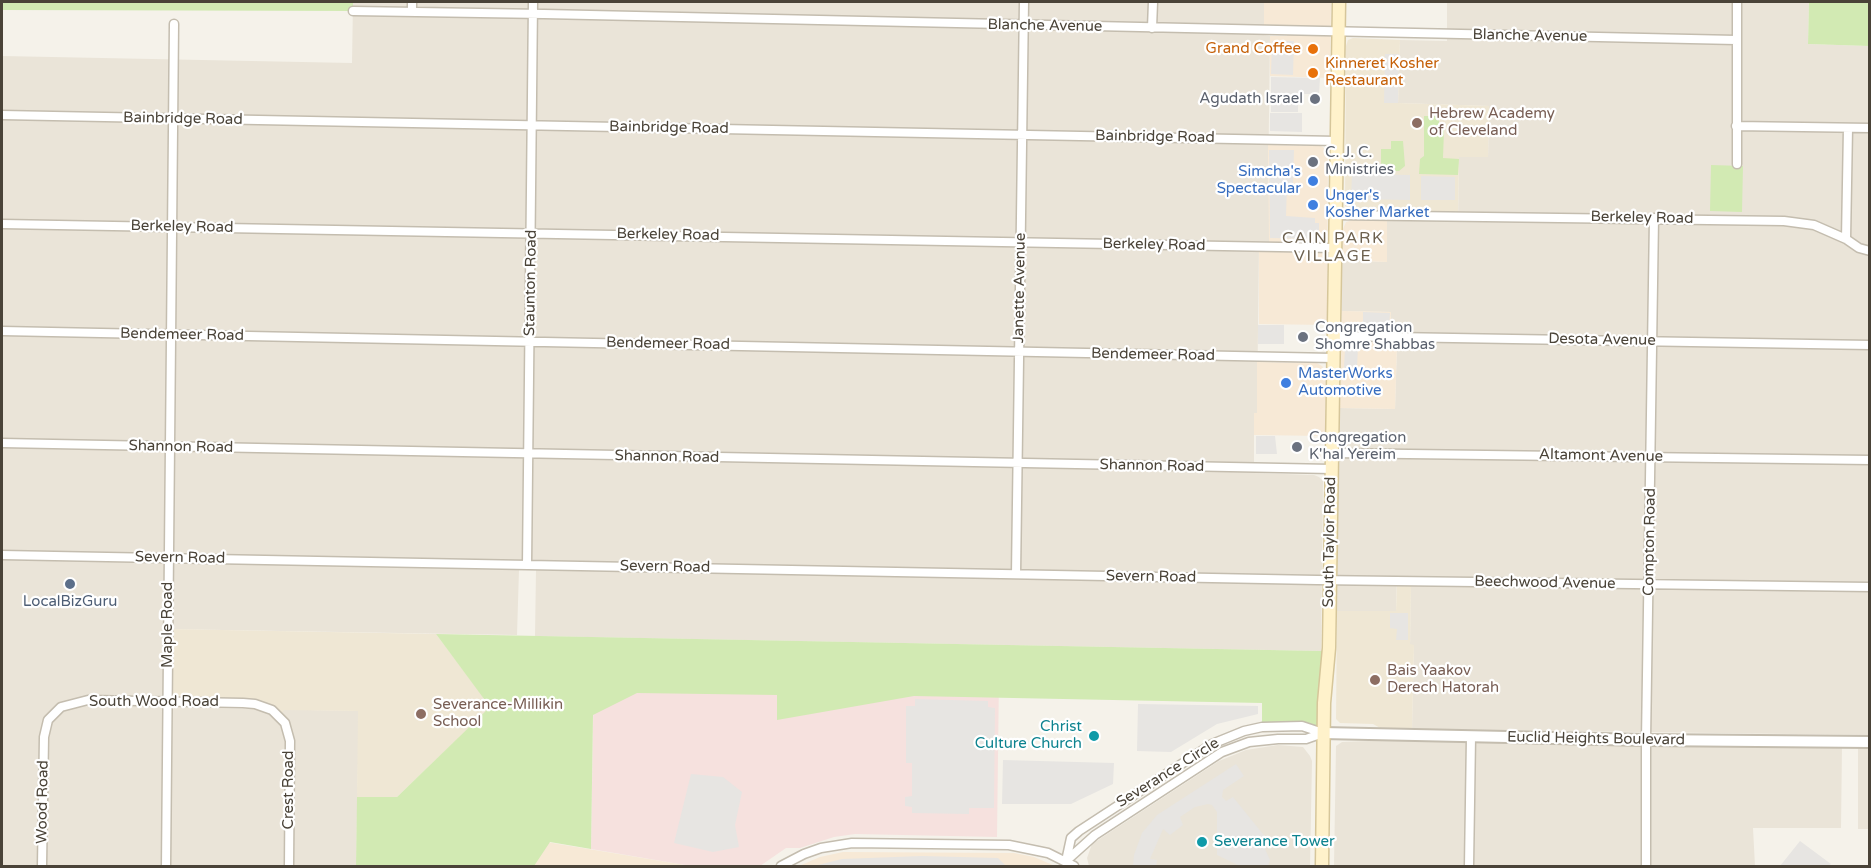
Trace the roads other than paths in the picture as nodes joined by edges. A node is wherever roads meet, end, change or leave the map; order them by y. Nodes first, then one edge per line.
1 (412, 2) edge
2 (533, 2) edge
3 (1024, 2) edge
4 (1153, 2) edge
5 (1339, 2) edge
6 (1737, 2) edge
7 (353, 11) dead end
8 (412, 12) junction
9 (533, 14) junction
10 (174, 24) dead end
11 (1024, 25) junction
12 (1152, 28) junction
13 (1338, 33) junction
14 (1736, 40) junction
15 (2, 115) edge
16 (173, 118) junction
17 (533, 125) junction
18 (1736, 126) junction
19 (1848, 128) junction
20 (1869, 128) edge
21 (1023, 135) junction
22 (1336, 141) junction
23 (1737, 164) dead end
24 (1335, 215) junction
25 (1654, 218) junction
26 (2, 224) edge
27 (173, 227) junction
28 (531, 233) junction
29 (1846, 239) junction
30 (1021, 242) junction
31 (1335, 248) junction
32 (1869, 251) edge
33 (2, 332) edge
34 (171, 335) junction
35 (1334, 336) junction
36 (530, 341) junction
37 (1652, 341) junction
38 (1869, 345) edge
39 (1019, 352) junction
40 (1334, 358) junction
41 (2, 443) edge
42 (170, 447) junction
43 (1332, 453) junction
44 (528, 454) junction
45 (1651, 457) junction
46 (1869, 460) edge
47 (1018, 464) junction
48 (1332, 469) junction
49 (2, 555) edge
50 (168, 558) junction
51 (527, 565) junction
52 (1016, 574) junction
53 (1329, 580) junction
54 (1649, 584) junction
55 (1869, 587) edge
56 (167, 702) junction
57 (280, 716) joint
58 (1323, 733) junction
59 (44, 737) joint
60 (1471, 737) junction
61 (1646, 740) junction
62 (1869, 741) edge
63 (1066, 861) junction
64 (42, 867) edge
65 (166, 867) edge
66 (289, 867) edge
67 (781, 867) edge
68 (1074, 867) edge
69 (1322, 867) edge
70 (1469, 867) edge
71 (1646, 867) edge

1 - 8 street
2 - 9 street, Staunton Road
3 - 11 street, Janette Avenue
4 - 12 street
5 - 13 main road, South Taylor Road
6 - 14 street
7 - 8 street, Blanche Avenue
8 - 9 street, Blanche Avenue
9 - 11 street, Blanche Avenue
9 - 17 street, Staunton Road
10 - 16 street, Maple Road
11 - 12 street, Blanche Avenue
11 - 21 street, Janette Avenue
12 - 13 street, Blanche Avenue
13 - 14 street, Blanche Avenue
13 - 22 main road, South Taylor Road
14 - 18 street
15 - 16 street, Bainbridge Road
16 - 17 street, Bainbridge Road
16 - 27 street, Maple Road
17 - 21 street, Bainbridge Road
17 - 28 street, Staunton Road
18 - 19 street
18 - 23 street
19 - 20 street
19 - 29 street
21 - 22 street, Bainbridge Road
21 - 30 street, Janette Avenue
22 - 24 main road, South Taylor Road
24 - 25 street, Berkeley Road
24 - 31 main road, South Taylor Road
25 - 29 street, Berkeley Road
25 - 37 street, Compton Road
26 - 27 street, Berkeley Road
27 - 28 street, Berkeley Road
27 - 34 street, Maple Road
28 - 30 street, Berkeley Road
28 - 36 street, Staunton Road
29 - 32 street, Berkeley Road
30 - 31 street, Berkeley Road
30 - 39 street, Janette Avenue
31 - 35 main road, South Taylor Road
33 - 34 street, Bendemeer Road
34 - 36 street, Bendemeer Road
34 - 42 street, Maple Road
35 - 37 street, Desota Avenue
35 - 40 main road, South Taylor Road
36 - 39 street, Bendemeer Road
36 - 44 street, Staunton Road
37 - 38 street, Desota Avenue
37 - 45 street, Compton Road
39 - 40 street, Bendemeer Road
39 - 47 street, Janette Avenue
40 - 43 main road, South Taylor Road
41 - 42 street, Shannon Road
42 - 44 street, Shannon Road
42 - 50 street, Maple Road
43 - 45 street, Altamont Avenue
43 - 48 main road, South Taylor Road
44 - 47 street, Shannon Road
44 - 51 street, Staunton Road
45 - 46 street, Altamont Avenue
45 - 54 street, Compton Road
47 - 48 street, Shannon Road
47 - 52 street, Janette Avenue
48 - 53 main road, South Taylor Road
49 - 50 street, Severn Road
50 - 51 street, Severn Road
50 - 56 street, Maple Road
51 - 52 street, Severn Road
52 - 53 street, Severn Road
53 - 54 street, Beechwood Avenue
53 - 58 main road, South Taylor Road
54 - 55 street, Beechwood Avenue
54 - 61 street, Compton Road
56 - 57 street, South Wood Road
56 - 59 street, South Wood Road
56 - 65 street, Maple Road
57 - 66 street, Crest Road
58 - 60 street, Euclid Heights Boulevard
58 - 63 street, Severance Circle
58 - 63 street, Severance Circle
58 - 69 main road, South Taylor Road
59 - 64 street, Wood Road
60 - 61 street, Euclid Heights Boulevard
60 - 70 street
61 - 62 street, Euclid Heights Boulevard
61 - 71 street, Compton Road
63 - 67 street
63 - 68 street

